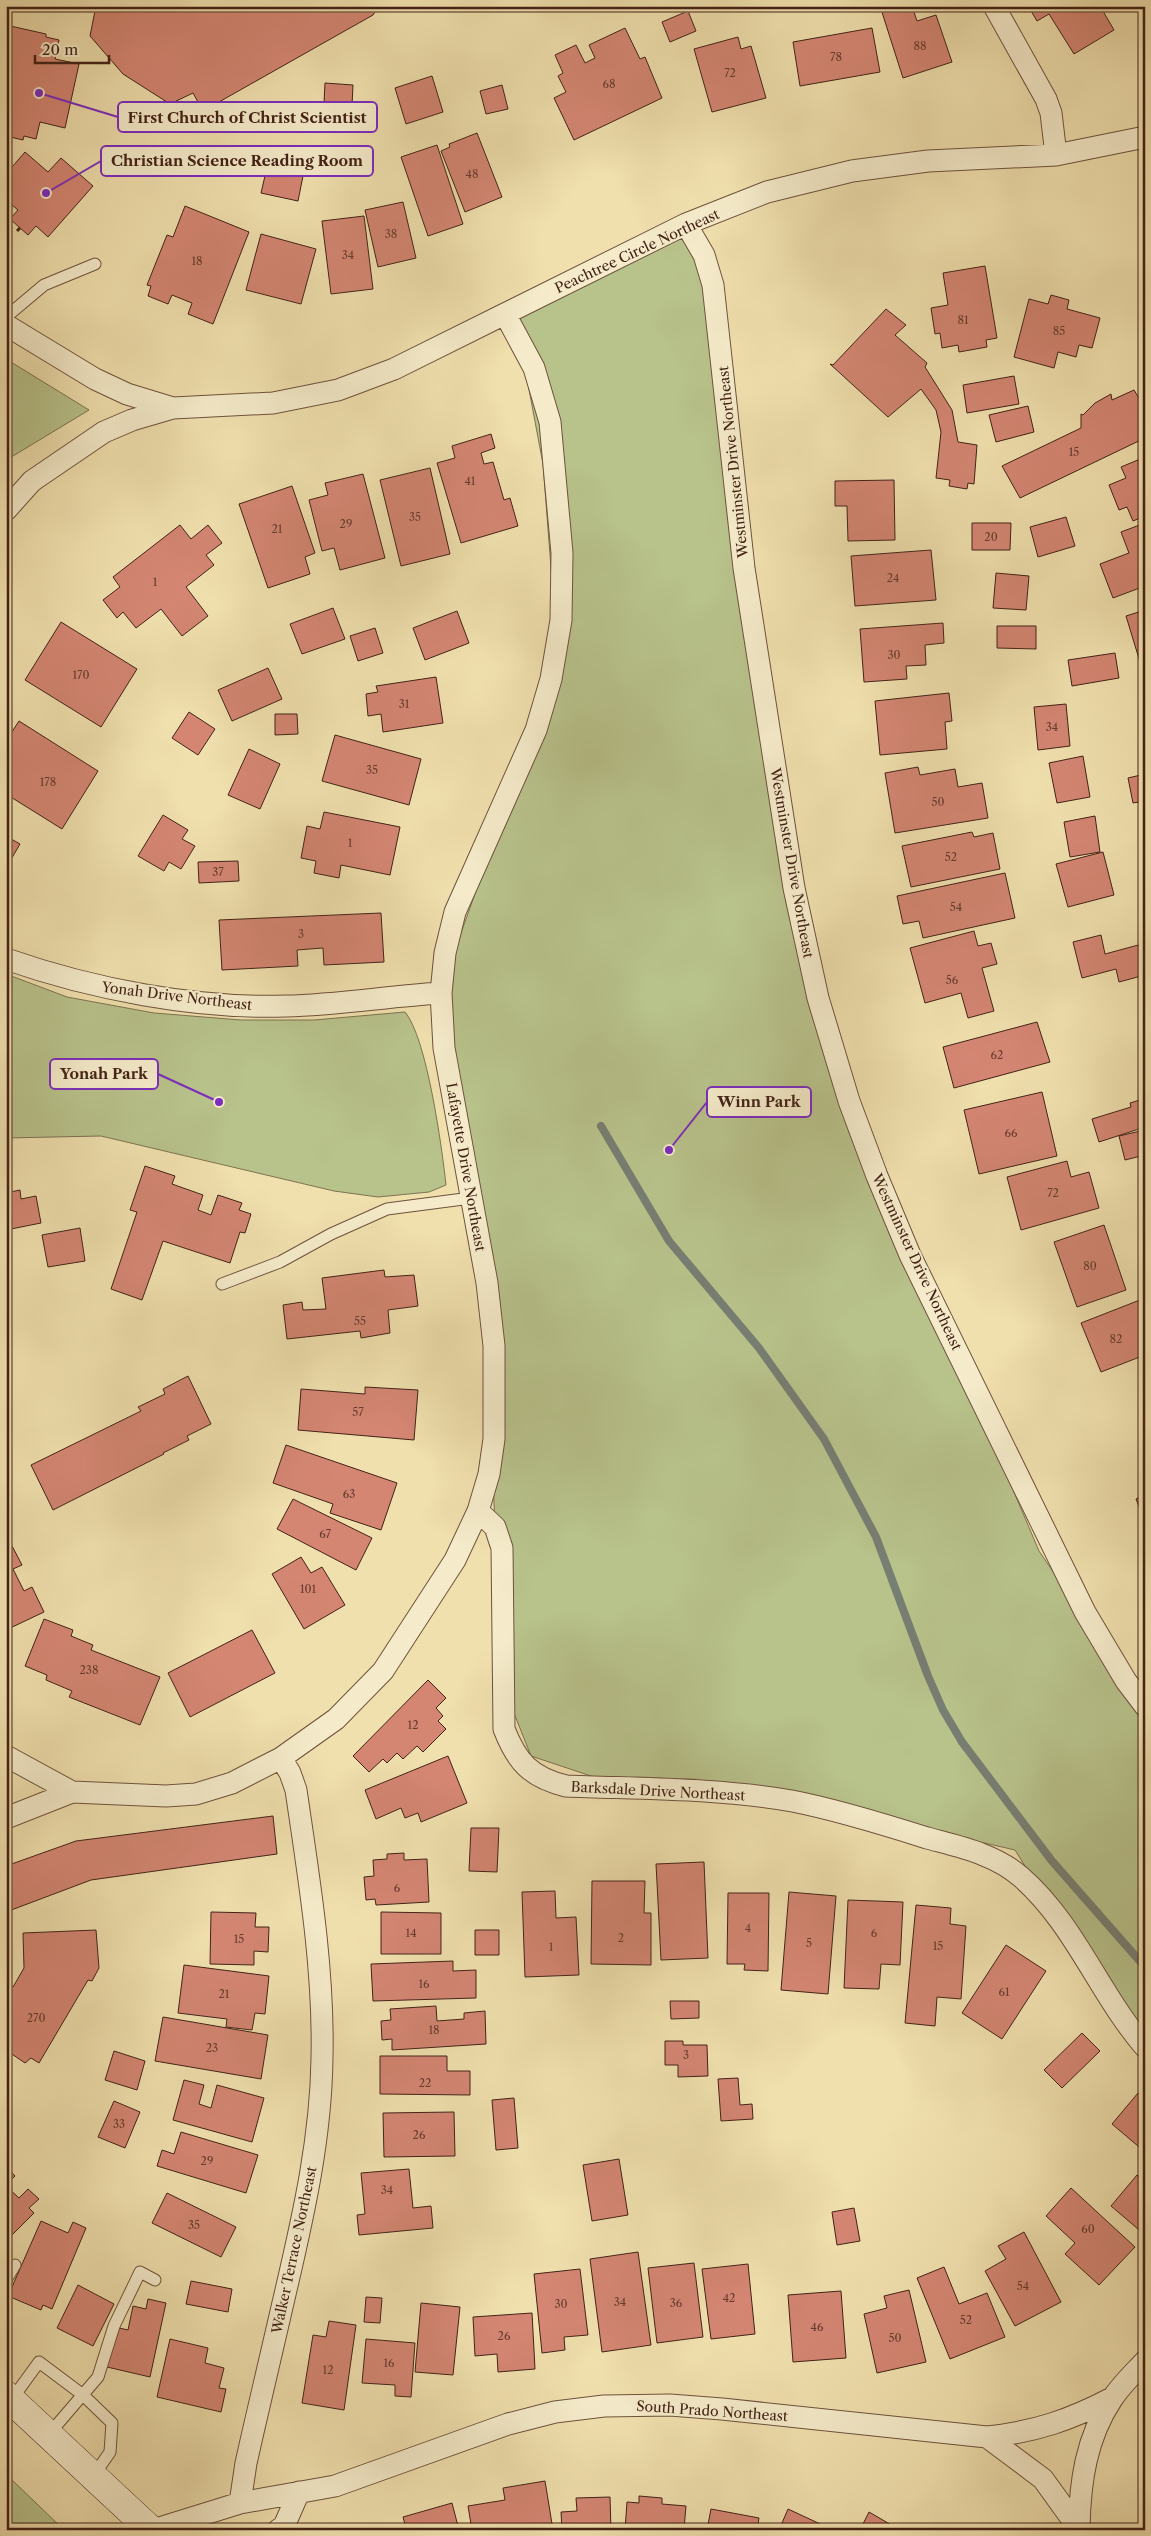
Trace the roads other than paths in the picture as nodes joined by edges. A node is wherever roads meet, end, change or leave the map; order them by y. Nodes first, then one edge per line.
1 (994, 6) edge
2 (1144, 141) edge
3 (1056, 155) junction
4 (686, 224) junction
5 (95, 264) dead end
6 (505, 314) junction
7 (6, 317) edge
8 (6, 325) edge
9 (173, 408) junction
10 (6, 510) edge
11 (6, 959) edge
12 (441, 993) junction
13 (471, 1198) junction
14 (222, 1284) dead end
15 (478, 1511) junction
16 (1145, 1706) edge
17 (6, 1756) edge
18 (282, 1758) junction
19 (72, 1792) junction
20 (6, 1818) edge
21 (1145, 2048) edge
22 (15, 2265) dead end
23 (6, 2280) edge
24 (155, 2280) dead end
25 (1145, 2361) edge
26 (83, 2395) junction
27 (9, 2397) edge
28 (1112, 2398) junction
29 (49, 2434) junction
30 (988, 2437) junction
31 (94, 2475) junction
32 (299, 2492) junction
33 (240, 2503) junction
34 (1079, 2529) edge
35 (152, 2530) edge
36 (278, 2530) edge
37 (291, 2530) edge

1 - 3 street
2 - 3 street, Peachtree Circle Northeast
3 - 4 street, Peachtree Circle Northeast
4 - 6 street, Peachtree Circle Northeast
4 - 16 street, Westminster Drive Northeast
5 - 7 lane
6 - 9 street, Peachtree Circle Northeast
6 - 12 street, Lafayette Drive Northeast
8 - 9 street, Peachtree Circle Northeast
9 - 10 street, Peachtree Circle Northeast
11 - 12 street, Yonah Drive Northeast
12 - 13 street, Lafayette Drive Northeast
13 - 14 lane
13 - 15 street, Lafayette Drive Northeast
15 - 18 street, Lafayette Drive Northeast
15 - 21 street, Barksdale Drive Northeast
17 - 19 street, Lafayette Drive Northeast
18 - 19 street, Lafayette Drive Northeast
18 - 33 street, Walker Terrace Northeast
19 - 20 street, Lafayette Drive Northeast
22 - 23 lane
24 - 26 lane
25 - 28 street
26 - 27 lane
26 - 29 lane
26 - 31 lane
27 - 29 main road
28 - 30 street, South Prado Northeast
28 - 34 street
29 - 31 main road
30 - 32 street, South Prado Northeast
30 - 34 street
31 - 35 main road
32 - 33 street, South Prado Northeast
32 - 36 street
32 - 37 street
33 - 35 street, South Prado Northeast

